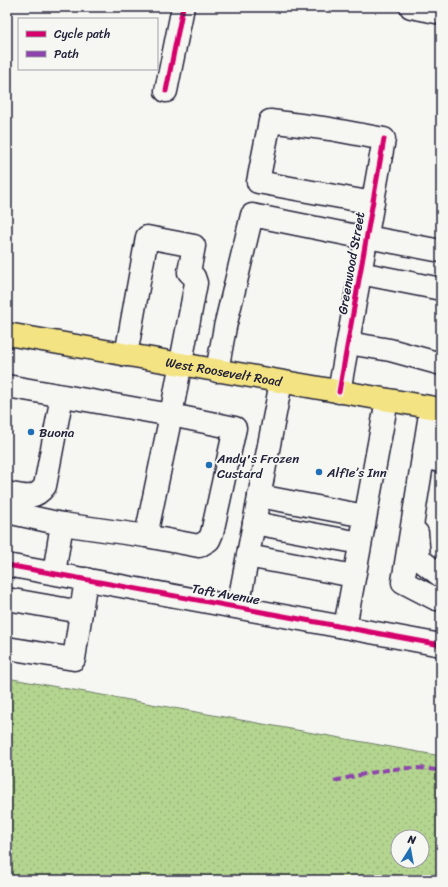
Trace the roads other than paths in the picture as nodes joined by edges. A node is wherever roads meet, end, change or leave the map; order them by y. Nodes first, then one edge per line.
1 (183, 7) edge
2 (411, 7) edge
3 (441, 13) edge
4 (166, 91) dead end
5 (373, 203) junction
6 (367, 237) junction
7 (441, 251) edge
8 (360, 273) junction
9 (441, 288) edge
10 (7, 334) edge
11 (348, 343) junction
12 (126, 355) junction
13 (180, 364) junction
14 (441, 364) edge
15 (217, 371) junction
16 (281, 382) junction
17 (7, 386) edge
18 (339, 392) junction
19 (62, 396) junction
20 (387, 400) junction
21 (436, 408) edge
22 (171, 415) junction
23 (432, 459) edge
24 (7, 493) edge
25 (259, 496) junction
26 (416, 500) junction
27 (7, 512) edge
28 (366, 516) junction
29 (254, 523) junction
30 (62, 524) junction
31 (146, 536) junction
32 (360, 542) junction
33 (248, 556) junction
34 (419, 559) junction
35 (7, 565) edge
36 (54, 573) junction
37 (354, 576) junction
38 (441, 576) edge
39 (86, 579) junction
40 (441, 588) edge
41 (441, 598) edge
42 (7, 599) edge
43 (238, 607) junction
44 (81, 612) junction
45 (345, 627) junction
46 (441, 644) edge
47 (7, 648) edge

1 - 4 street
2 - 3 street
5 - 5 street, Greenwood Street
5 - 6 street, Greenwood Street
6 - 7 street
6 - 8 street, Greenwood Street
6 - 15 street
8 - 9 street
8 - 11 street, Greenwood Street
10 - 12 main road, West Roosevelt Road
11 - 14 street
11 - 18 street, Greenwood Street
12 - 13 main road, West Roosevelt Road
12 - 13 street
13 - 15 main road, West Roosevelt Road
13 - 22 street
15 - 16 main road, West Roosevelt Road
16 - 18 main road, West Roosevelt Road
16 - 25 street
17 - 19 street
18 - 20 main road, West Roosevelt Road
19 - 22 street
19 - 24 street
20 - 21 main road, West Roosevelt Road
20 - 28 street
21 - 23 street
22 - 31 street
22 - 31 street
23 - 26 street
25 - 28 street
25 - 29 street
26 - 34 street
26 - 41 street
27 - 30 street
28 - 32 street
29 - 32 street
29 - 33 street
30 - 31 street
30 - 36 street
32 - 37 street
33 - 37 street
33 - 43 street
34 - 38 street
34 - 40 street
35 - 36 street, Taft Avenue
36 - 39 street, Taft Avenue
37 - 45 street
39 - 43 street, Taft Avenue
39 - 44 street
42 - 44 street
43 - 45 street, Taft Avenue
44 - 47 street
45 - 46 street, Taft Avenue

